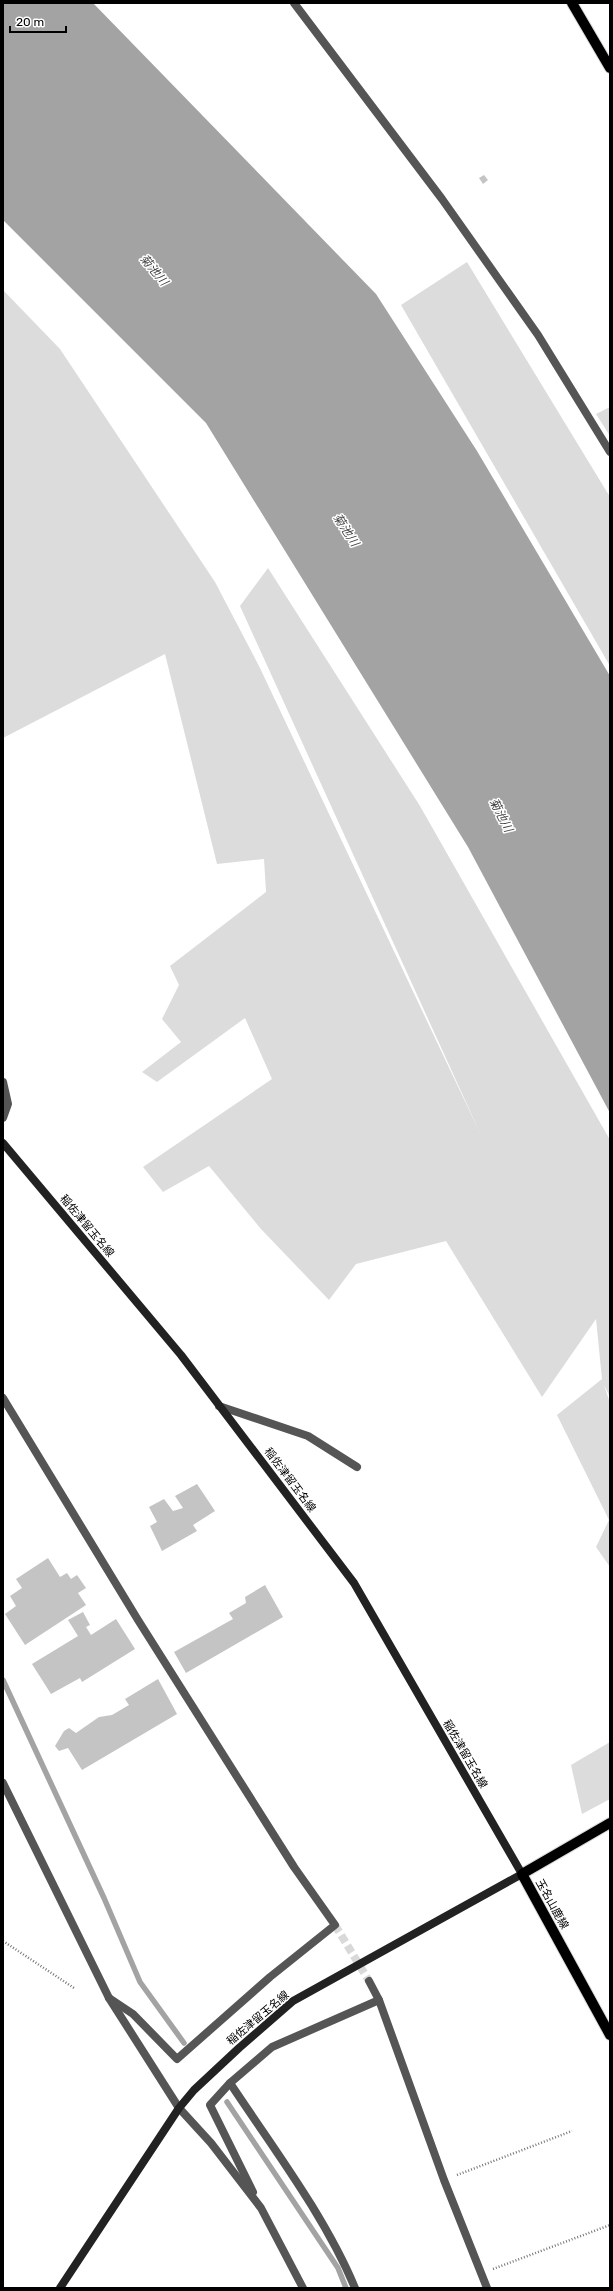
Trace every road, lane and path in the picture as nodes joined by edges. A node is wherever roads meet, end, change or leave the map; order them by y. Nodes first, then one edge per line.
1 (294, 3) edge
2 (572, 3) edge
3 (610, 68) edge
4 (610, 452) edge
5 (3, 1082) edge
6 (3, 1118) edge
7 (3, 1143) edge
8 (3, 1398) edge
9 (219, 1406) junction
10 (357, 1467) dead end
11 (3, 1783) edge
12 (610, 1823) edge
13 (522, 1874) junction
14 (3, 1941) edge
15 (369, 1981) tunnel mouth
16 (74, 1988) dead end
17 (109, 1998) junction
18 (379, 2000) junction
19 (610, 2035) edge
20 (230, 2083) junction
21 (179, 2108) junction
22 (572, 2131) dead end
23 (444, 2180) junction
24 (261, 2208) junction
25 (610, 2225) edge
26 (481, 2274) junction
27 (60, 2288) edge
28 (303, 2288) edge
29 (355, 2288) edge
30 (487, 2288) edge

1 - 4 street
2 - 3 main road
5 - 6 street
7 - 9 main road, 稲佐津留玉名線
8 - 17 street
9 - 10 street
9 - 13 main road, 稲佐津留玉名線
11 - 17 street
12 - 13 main road, 玉名山鹿線
13 - 19 main road, 玉名山鹿線
13 - 21 main road, 稲佐津留玉名線
14 - 16 path
15 - 18 street
17 - 21 street
18 - 20 street
18 - 23 street
20 - 24 street
20 - 29 street
21 - 24 street
21 - 27 main road, 稲佐津留玉名線
22 - 23 path
23 - 26 street
24 - 28 street
25 - 26 path
26 - 30 street

